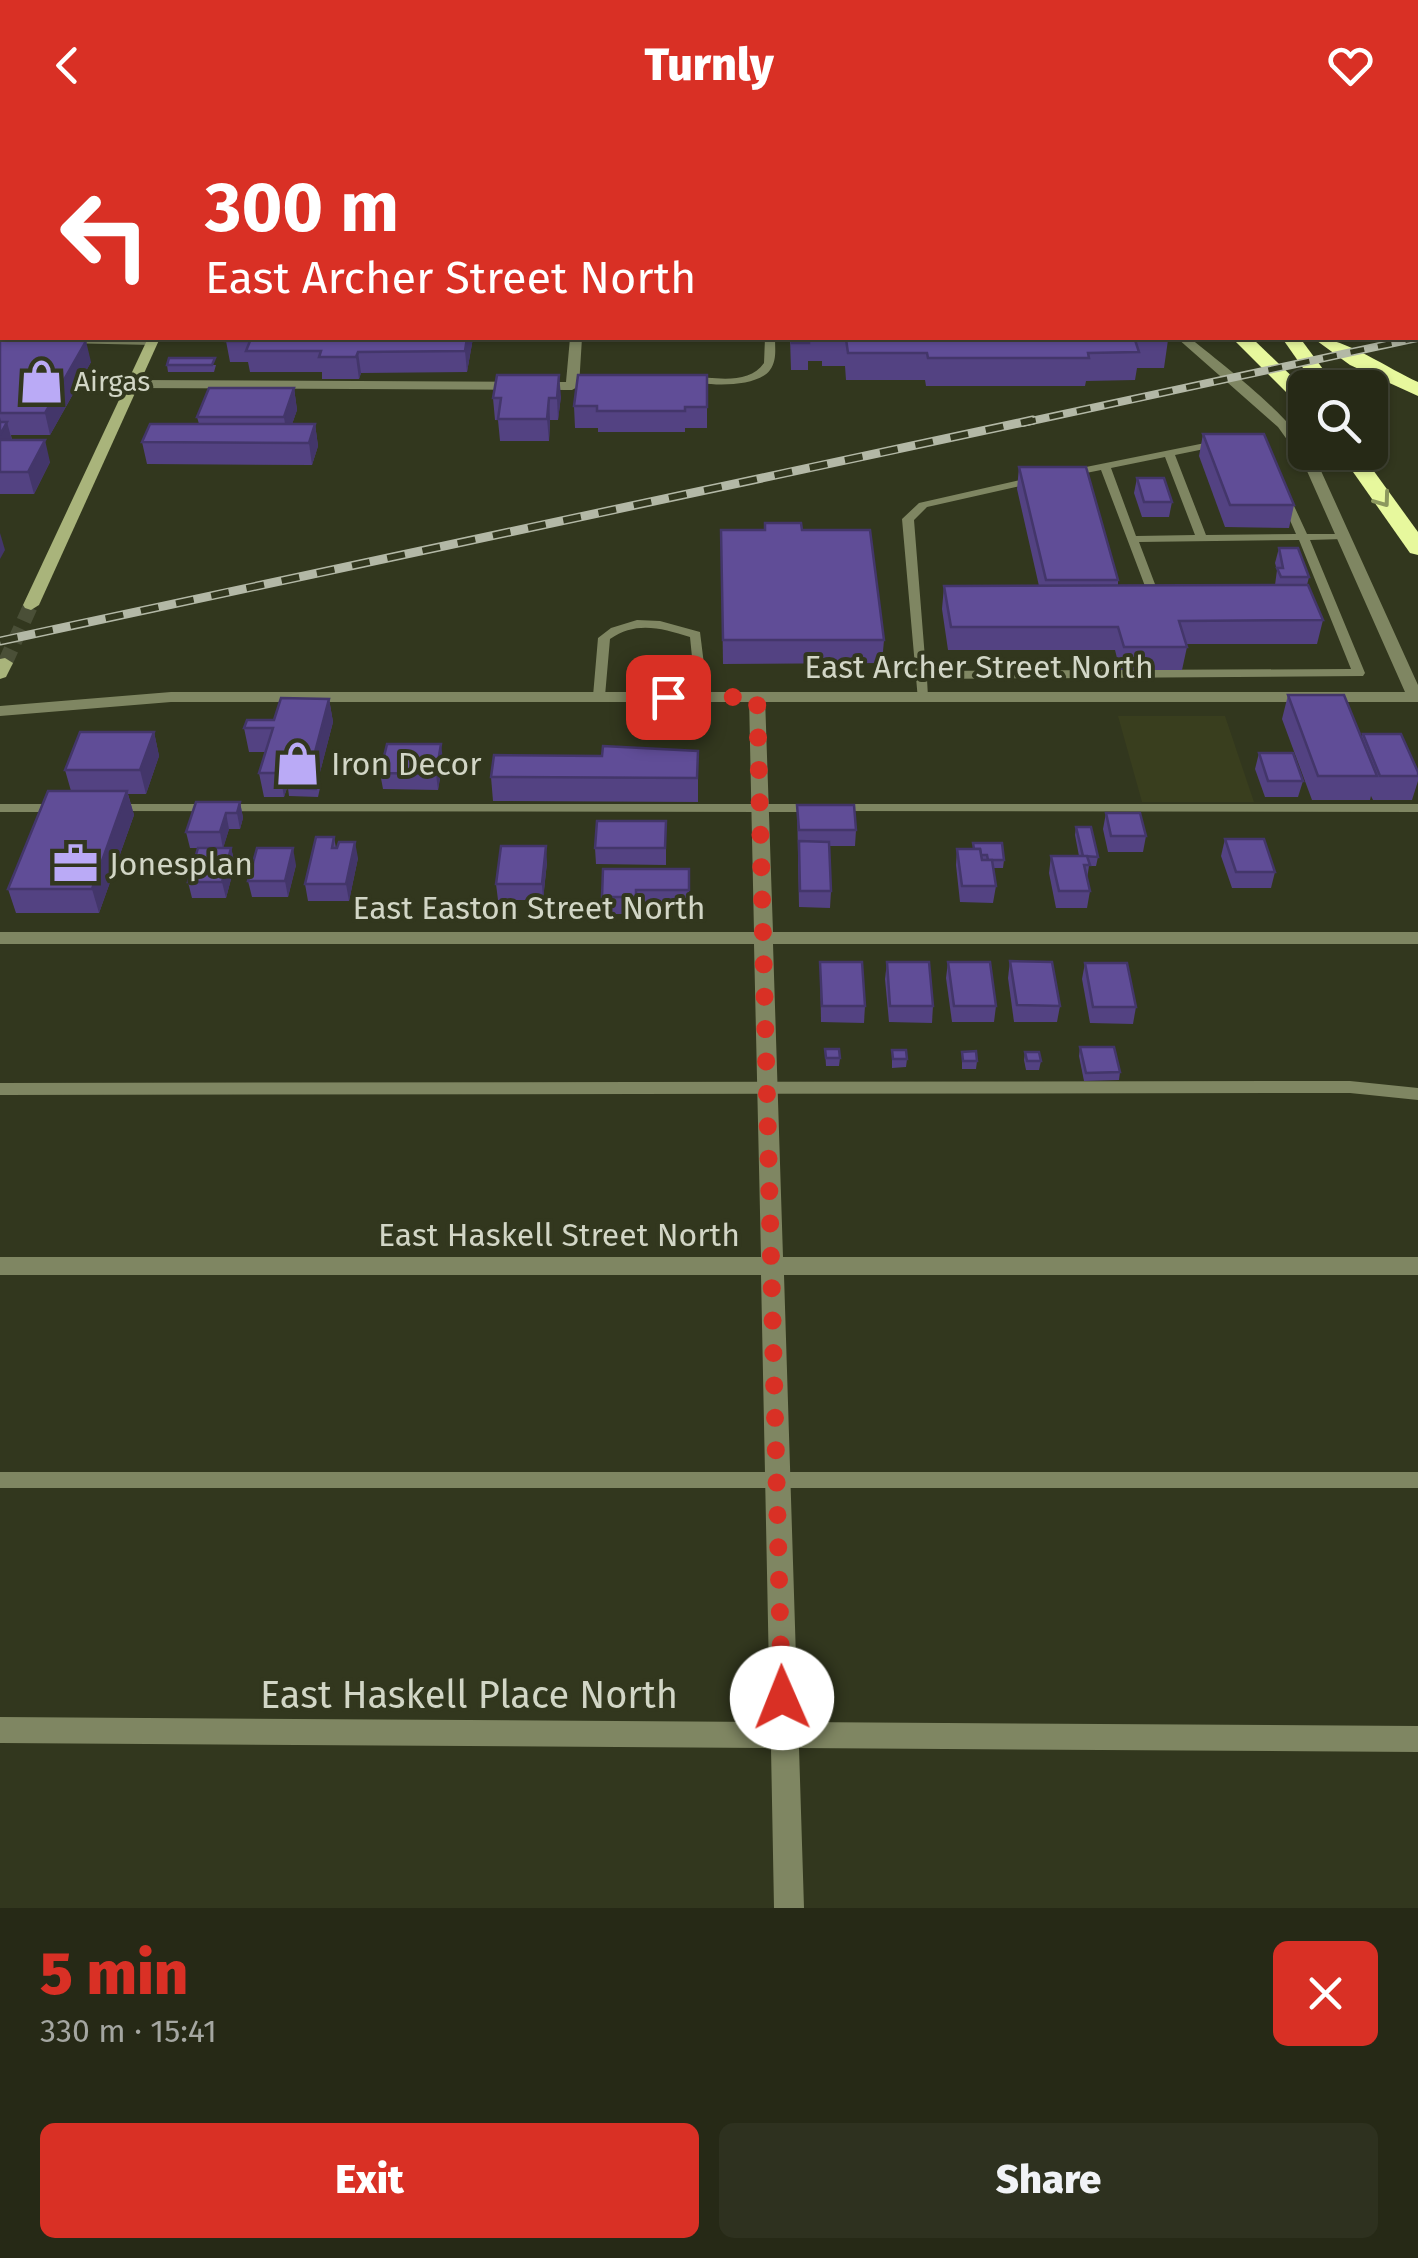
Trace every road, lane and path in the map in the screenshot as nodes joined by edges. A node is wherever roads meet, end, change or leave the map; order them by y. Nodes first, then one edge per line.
1 (154, 340) edge
2 (576, 340) edge
3 (770, 340) edge
4 (1185, 340) edge
5 (1243, 340) edge
6 (1260, 340) edge
7 (1292, 340) edge
8 (1326, 340) edge
9 (59, 342) edge
10 (1314, 370) edge
11 (1288, 376) edge
12 (669, 380) edge
13 (1288, 381) edge
14 (132, 384) junction
15 (591, 385) edge
16 (572, 386) junction
17 (1418, 390) edge
18 (1240, 440) edge
19 (1168, 454) junction
20 (1105, 466) junction
21 (1362, 470) edge
22 (1385, 470) edge
23 (1066, 474) edge
24 (1047, 478) edge
25 (1280, 486) edge
26 (1418, 516) edge
27 (1343, 536) junction
28 (1303, 537) junction
29 (1132, 538) junction
30 (1202, 538) junction
31 (1418, 548) edge
32 (1174, 600) edge
33 (1311, 603) edge
34 (1330, 603) junction
35 (31, 605) tunnel mouth
36 (920, 675) junction
37 (599, 696) junction
38 (702, 697) junction
39 (757, 697) junction
40 (922, 697) junction
41 (1417, 700) edge
42 (0, 711) edge
43 (0, 808) edge
44 (79, 808) edge
45 (99, 808) edge
46 (760, 808) junction
47 (1418, 808) edge
48 (0, 938) edge
49 (763, 938) junction
50 (1418, 938) edge
51 (768, 1088) junction
52 (0, 1089) edge
53 (1418, 1094) edge
54 (0, 1266) edge
55 (1418, 1266) edge
56 (774, 1268) junction
57 (0, 1480) edge
58 (1418, 1480) edge
59 (777, 1483) junction
60 (0, 1730) edge
61 (784, 1735) junction
62 (1418, 1739) edge
63 (789, 1908) edge

1 - 9 lane
1 - 14 main road
2 - 16 street
3 - 12 lane
4 - 27 street
5 - 13 highway
6 - 11 highway
7 - 10 highway
8 - 17 highway
14 - 16 street
14 - 35 main road
15 - 16 lane
18 - 19 lane
19 - 20 lane
19 - 30 lane
20 - 23 lane
20 - 29 lane
21 -> 31 highway
22 - 26 highway
24 - 36 lane
25 - 28 lane
27 - 28 lane
27 - 41 street
28 - 30 lane
28 - 34 lane
29 - 30 lane
29 - 32 lane
33 - 34 lane
34 - 36 lane
36 - 40 lane
37 - 38 street, East Archer Street North
37 - 38 lane
37 - 42 street, East Archer Street North
38 - 39 street, East Archer Street North
39 - 40 street, East Archer Street North
39 - 46 street
40 - 41 street, East Archer Street North
43 - 44 lane
45 - 46 lane
46 - 47 lane
46 - 49 street
48 - 49 street, East Easton Street North
49 - 50 street, East Easton Street North
49 - 51 street
51 - 52 lane
51 - 53 lane
51 - 56 street
54 - 56 street, East Haskell Street North
55 - 56 street, East Haskell Street North
56 - 59 street
57 - 59 lane
58 - 59 lane
59 - 61 street
60 - 61 street, East Haskell Place North
61 - 62 street, East Haskell Place North
61 - 63 street

